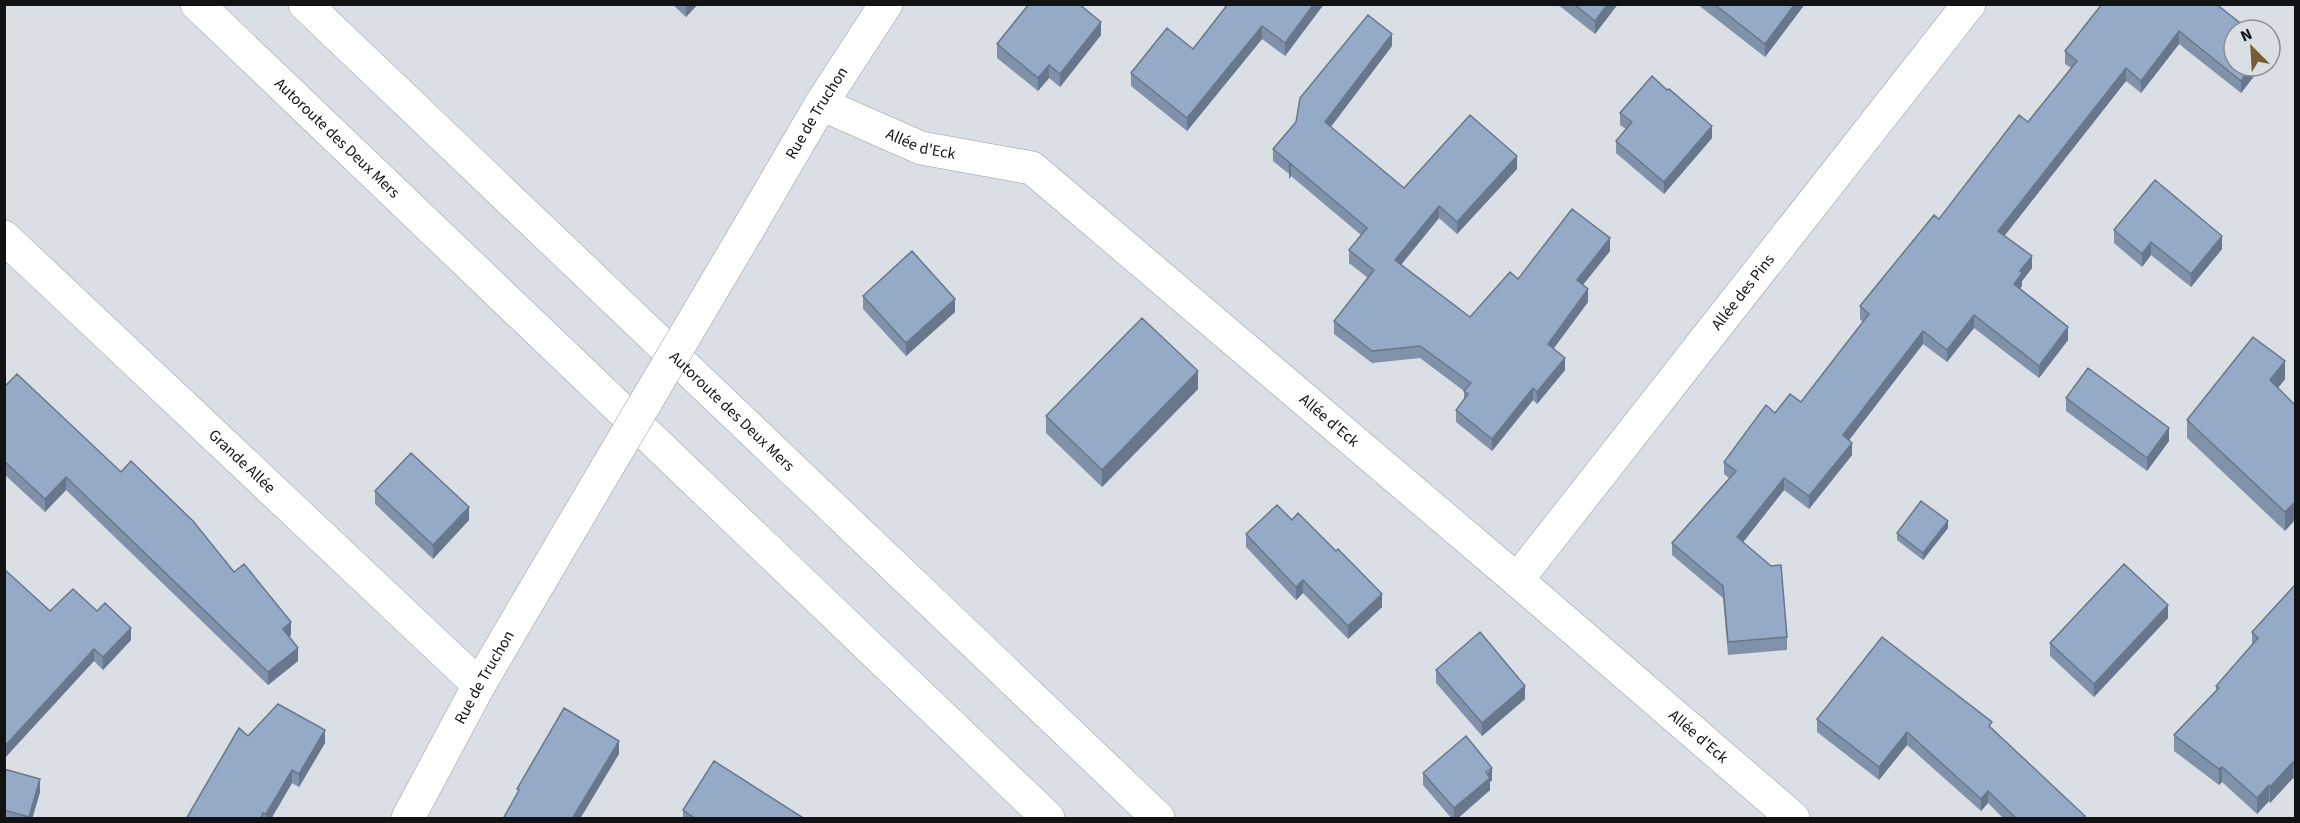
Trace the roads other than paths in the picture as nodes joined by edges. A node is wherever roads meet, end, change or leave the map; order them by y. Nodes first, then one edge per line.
1 (197, 4) edge
2 (305, 4) edge
3 (886, 4) edge
4 (1969, 4) edge
5 (821, 104) junction
6 (4, 237) edge
7 (1517, 580) junction
8 (479, 685) junction
9 (408, 819) edge
10 (1048, 819) edge
11 (1158, 819) edge
12 (1793, 819) edge

1 - 10 main road, Autoroute des Deux Mers
2 - 11 main road, Autoroute des Deux Mers
3 - 5 main road, Rue de Truchon
4 - 7 main road, Allée des Pins
5 - 7 main road, Allée d'Eck
5 - 8 main road, Rue de Truchon, bridge
6 - 8 main road, Grande Allée
7 - 12 main road, Allée d'Eck
8 - 9 main road, Rue de Truchon

